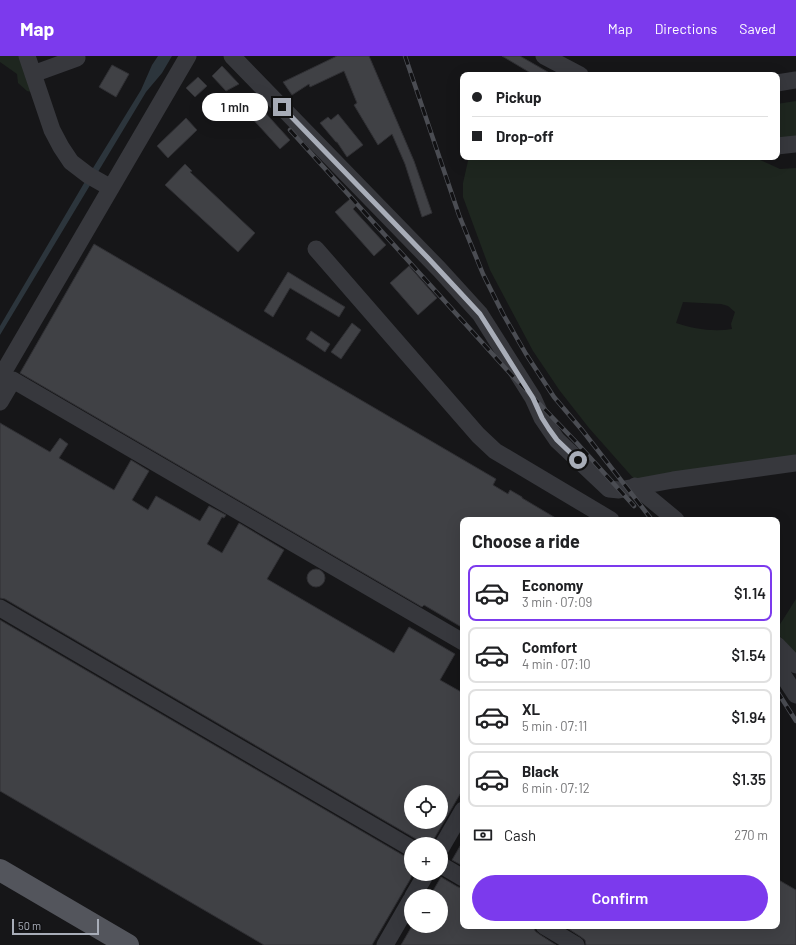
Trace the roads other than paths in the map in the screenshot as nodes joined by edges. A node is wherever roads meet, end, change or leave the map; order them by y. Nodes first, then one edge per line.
1 (27, 56) edge
2 (76, 56) edge
3 (188, 56) edge
4 (232, 56) edge
5 (544, 56) edge
6 (574, 72) edge
7 (33, 74) junction
8 (796, 80) edge
9 (780, 83) edge
10 (796, 144) edge
11 (780, 146) edge
12 (98, 181) junction
13 (316, 249) dead end
14 (0, 378) edge
15 (0, 402) edge
16 (796, 463) edge
17 (635, 486) junction
18 (607, 517) edge
19 (672, 517) edge
20 (0, 608) edge
21 (460, 640) edge
22 (780, 648) edge
23 (796, 665) edge
24 (780, 671) edge
25 (796, 695) edge
26 (460, 815) edge
27 (447, 837) edge
28 (404, 844) edge
29 (0, 870) edge
30 (448, 870) edge
31 (460, 876) edge
32 (404, 912) edge
33 (549, 929) edge
34 (128, 945) edge
35 (385, 945) edge
36 (576, 945) edge

1 - 7 street
2 - 7 street
3 - 12 street
4 - 17 street
5 - 6 street
7 - 12 street
8 - 9 street
10 - 11 street
12 - 14 street
13 - 18 street
15 - 21 street
16 - 17 street
17 - 19 street
20 - 28 street
22 - 23 street
24 - 25 street
26 - 27 street
29 - 34 main road
30 - 31 street
32 - 35 street
33 - 36 street

